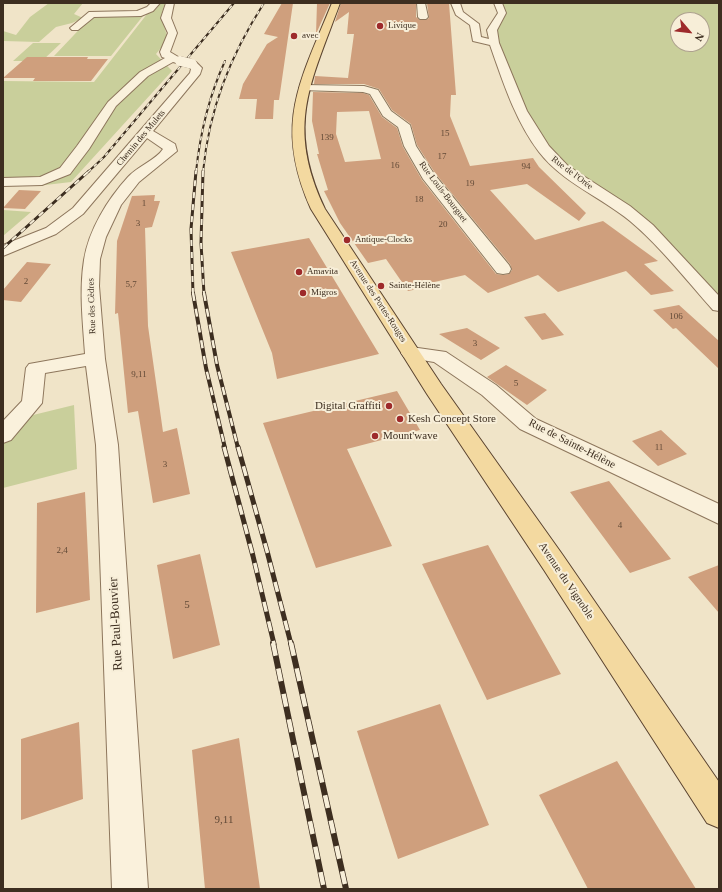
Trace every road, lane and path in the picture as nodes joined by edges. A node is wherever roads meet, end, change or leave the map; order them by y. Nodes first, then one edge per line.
1 (156, 3) edge
2 (170, 3) edge
3 (336, 3) edge
4 (421, 3) edge
5 (455, 3) edge
6 (498, 3) edge
7 (423, 17) dead end
8 (75, 28) dead end
9 (494, 43) junction
10 (182, 61) junction
11 (304, 88) junction
12 (146, 132) junction
13 (162, 143) junction
14 (136, 144) junction
15 (3, 182) edge
16 (3, 251) edge
17 (503, 269) dead end
18 (719, 306) edge
19 (411, 353) junction
20 (94, 359) junction
21 (3, 436) edge
22 (719, 515) edge
23 (719, 811) edge
24 (130, 889) edge

1 - 8 street
2 - 10 street, Chemin des Mulets
3 - 11 main road, Avenue des Portes-Rouges
4 - 7 street
5 - 9 street
6 - 9 street, Rue de l'Orée
9 - 18 street, Rue de l'Orée
10 - 12 street, Chemin des Mulets
10 - 15 street
11 - 17 street, Rue Louis-Bourguet
11 - 19 main road, Avenue des Portes-Rouges
12 - 13 street
12 - 14 street, Chemin des Mulets
13 - 14 street
13 - 20 street, Rue des Cèdres
14 - 16 street, Chemin des Mulets
19 - 22 street, Rue de Sainte-Hélène
19 - 23 main road, Avenue du Vignoble
20 - 21 street
20 - 24 street, Rue Paul-Bouvier

